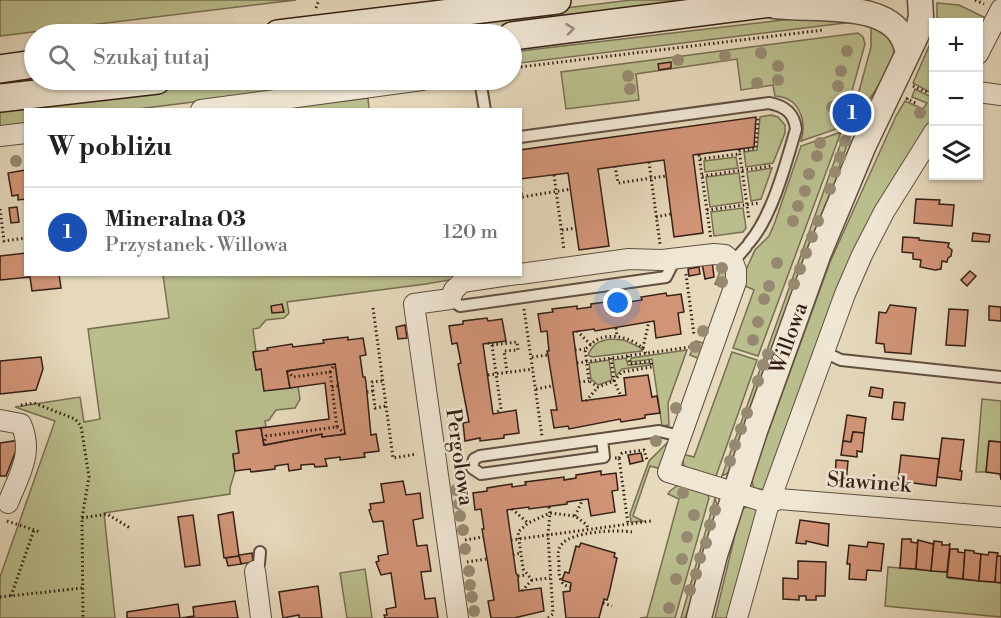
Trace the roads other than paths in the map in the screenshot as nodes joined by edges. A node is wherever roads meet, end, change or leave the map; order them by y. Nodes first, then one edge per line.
1 (557, 0) edge
2 (795, 0) edge
3 (901, 0) edge
4 (920, 0) edge
5 (766, 5) junction
6 (1001, 9) edge
7 (360, 24) edge
8 (522, 35) edge
9 (983, 44) edge
10 (903, 57) junction
11 (24, 65) edge
12 (0, 69) edge
13 (70, 90) edge
14 (348, 90) edge
15 (481, 90) edge
16 (983, 93) edge
17 (1001, 95) edge
18 (0, 98) edge
19 (216, 108) edge
20 (484, 108) edge
21 (24, 133) edge
22 (0, 136) edge
23 (522, 136) edge
24 (929, 139) edge
25 (745, 247) junction
26 (674, 259) junction
27 (522, 273) edge
28 (504, 276) edge
29 (450, 299) junction
30 (824, 352) junction
31 (1001, 377) edge
32 (6, 413) edge
33 (680, 436) junction
34 (602, 439) junction
35 (735, 493) junction
36 (770, 503) junction
37 (5, 511) road end
38 (1001, 517) edge
39 (260, 552) dead end
40 (255, 571) joint
41 (261, 618) edge
42 (458, 618) edge
43 (699, 618) edge
44 (737, 618) edge

1 - 7 main road
2 - 5 main road
3 - 10 street, Willowa
4 - 10 street, Willowa
8 -> 5 main road
5 - 10 street
6 - 9 street
10 - 35 street, Willowa
11 - 12 main road
13 - 18 main road
14 - 19 street
15 - 20 lane
16 - 17 street
21 - 22 street
23 - 25 lane
24 - 30 street
25 - 26 street
25 - 33 street
26 - 27 street
26 - 29 lane
28 - 29 street
29 - 42 street, Pergolowa
30 - 31 lane
30 - 36 street
32 - 37 street
33 - 34 lane
33 - 35 street, Sławinek
34 - 34 lane
35 - 36 street, Sławinek
35 - 43 street, Willowa
36 - 38 street, Sławinek
36 - 44 street
39 - 40 lane
40 - 41 street

